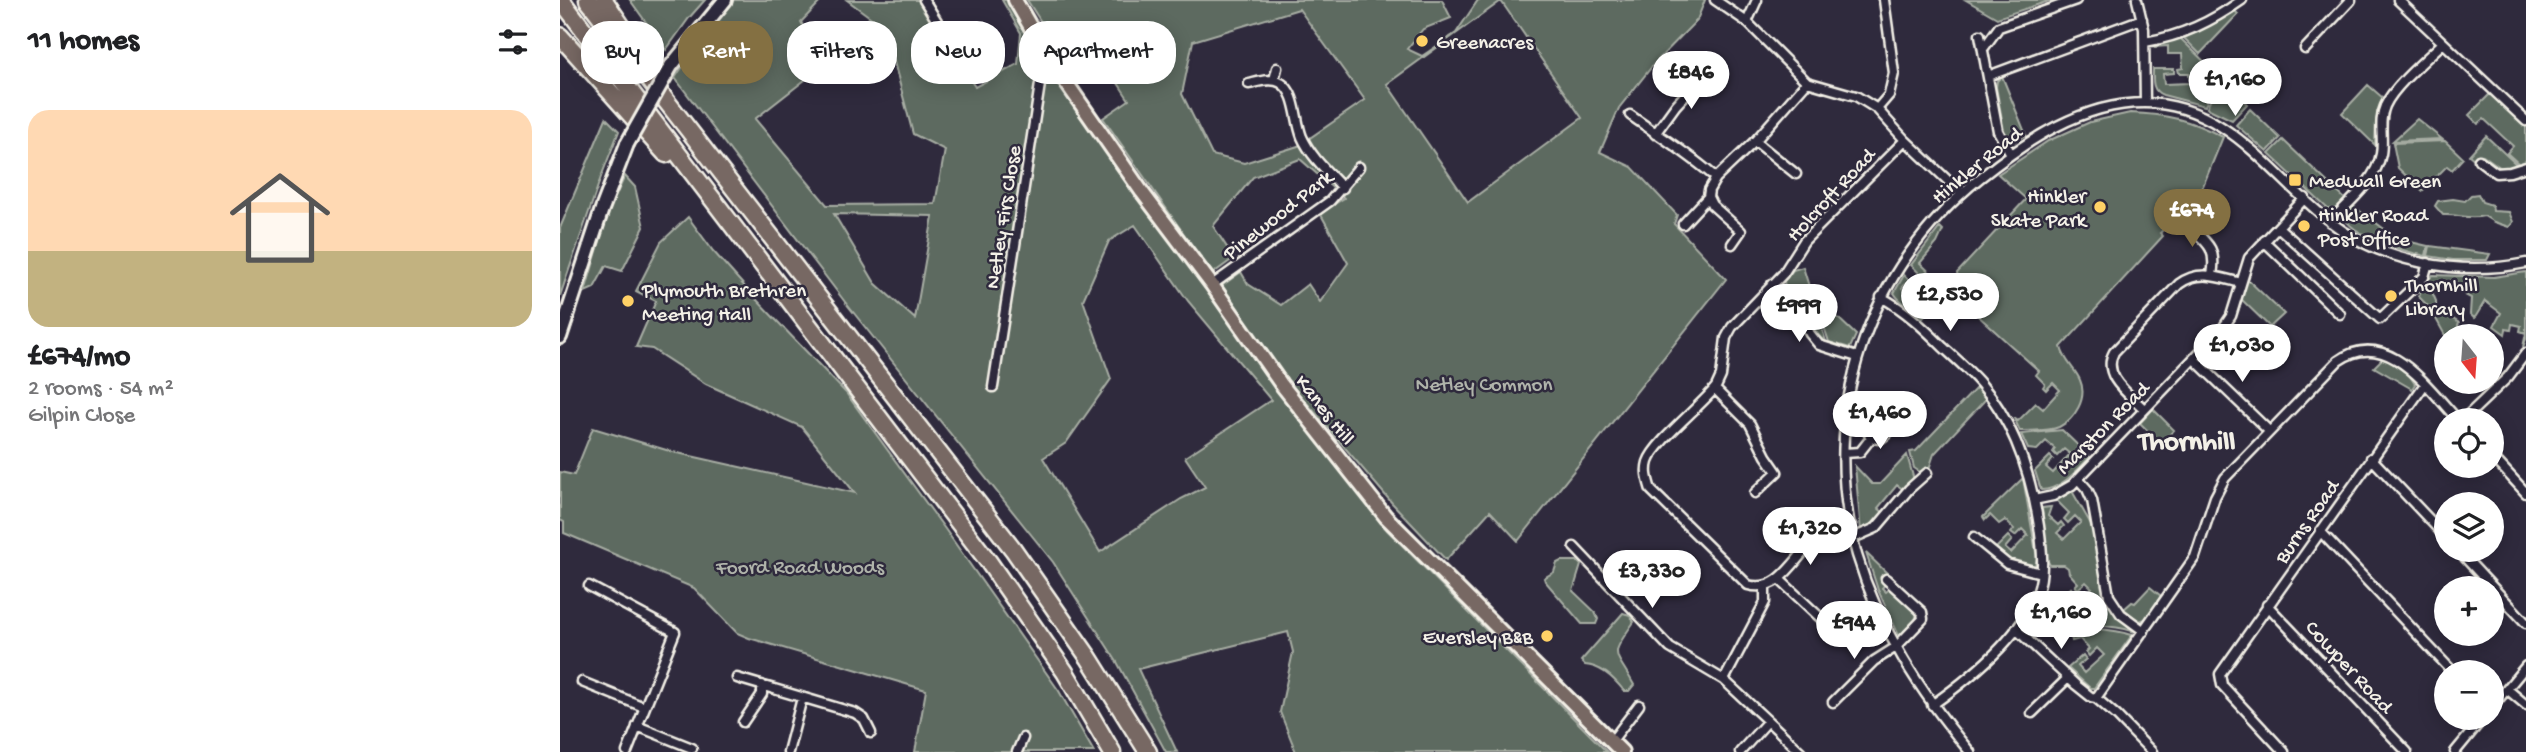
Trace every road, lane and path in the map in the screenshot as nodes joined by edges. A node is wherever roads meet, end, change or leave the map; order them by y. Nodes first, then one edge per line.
1 (561, 0) edge
2 (588, 0) edge
3 (604, 0) edge
4 (725, 0) edge
5 (924, 0) edge
6 (1015, 0) edge
7 (1715, 0) edge
8 (1757, 0) edge
9 (1884, 0) edge
10 (2076, 0) edge
11 (2137, 0) edge
12 (2242, 0) edge
13 (2351, 0) edge
14 (2398, 0) edge
15 (2142, 19) junction
16 (937, 21) edge
17 (1027, 21) edge
18 (1747, 22) junction
19 (560, 36) edge
20 (1980, 36) dead end
21 (2145, 42) junction
22 (2442, 43) junction
23 (1983, 48) junction
24 (2305, 49) dead end
25 (1277, 68) dead end
26 (1707, 71) dead end
27 (1988, 76) junction
28 (1274, 80) junction
29 (1807, 82) junction
30 (1040, 84) edge
31 (1067, 84) edge
32 (1249, 84) dead end
33 (2146, 103) junction
34 (1877, 109) junction
35 (1630, 115) dead end
36 (2526, 121) edge
37 (1656, 134) junction
38 (1905, 140) junction
39 (1755, 141) junction
40 (2011, 154) junction
41 (2479, 160) dead end
42 (1359, 167) dead end
43 (2526, 167) edge
44 (1796, 174) dead end
45 (1716, 178) junction
46 (1343, 188) junction
47 (734, 189) junction
48 (1962, 193) junction
49 (1708, 197) junction
50 (2305, 198) junction
51 (2183, 220) dead end
52 (2330, 222) junction
53 (1683, 225) dead end
54 (2278, 226) junction
55 (741, 239) junction
56 (2264, 241) junction
57 (1732, 244) dead end
58 (2428, 263) junction
59 (2526, 263) edge
60 (2212, 275) junction
61 (2241, 283) junction
62 (1773, 284) junction
63 (1212, 285) junction
64 (1881, 297) junction
65 (2340, 314) dead end
66 (560, 337) edge
67 (2526, 353) edge
68 (1857, 357) junction
69 (2194, 359) junction
70 (2425, 383) junction
71 (993, 387) dead end
72 (1715, 389) junction
73 (2449, 408) edge
74 (2474, 408) edge
75 (2144, 410) junction
76 (1861, 419) dead end
77 (2269, 431) junction
78 (1887, 435) dead end
79 (1871, 438) junction
80 (1845, 453) junction
81 (2371, 458) junction
82 (2504, 469) edge
83 (1927, 473) dead end
84 (2078, 479) junction
85 (2526, 493) edge
86 (1755, 494) dead end
87 (2035, 500) junction
88 (2434, 524) edge
89 (1851, 526) junction
90 (2320, 531) junction
91 (1853, 537) junction
92 (1974, 537) dead end
93 (1574, 547) dead end
94 (2469, 562) edge
95 (2042, 573) junction
96 (1779, 579) junction
97 (1887, 583) dead end
98 (589, 586) dead end
99 (1765, 586) junction
100 (2267, 605) junction
101 (1826, 623) dead end
102 (2526, 623) edge
103 (2016, 629) junction
104 (2144, 631) junction
105 (1896, 647) junction
106 (2442, 660) edge
107 (2526, 666) edge
108 (737, 678) dead end
109 (2068, 678) junction
110 (1724, 680) junction
111 (581, 681) dead end
112 (762, 685) junction
113 (2507, 689) junction
114 (2504, 693) edge
115 (802, 698) junction
116 (2096, 698) junction
117 (1833, 702) dead end
118 (1639, 705) dead end
119 (1932, 705) junction
120 (2526, 705) edge
121 (644, 707) junction
122 (2039, 711) dead end
123 (1768, 721) junction
124 (743, 722) dead end
125 (637, 726) junction
126 (2473, 730) edge
127 (871, 733) dead end
128 (1023, 738) dead end
129 (1611, 742) junction
130 (692, 748) dead end
131 (789, 750) edge
132 (627, 752) edge
133 (799, 752) edge
134 (1017, 752) edge
135 (1112, 752) edge
136 (1148, 752) edge
137 (1622, 752) edge
138 (1740, 752) edge
139 (1801, 752) edge
140 (1970, 752) edge
141 (2152, 752) edge
142 (2284, 752) edge
143 (2407, 752) edge
144 (2455, 752) edge

1 - 55 highway
2 - 47 highway
3 - 47 highway
4 - 66 main road, bridge
5 - 16 street
6 - 17 main road, Kanes Hill
7 - 18 street
8 - 18 street
9 - 34 street
10 - 23 street
11 - 15 street
12 - 21 street
13 - 24 street
14 - 22 street
15 - 21 street
15 - 27 street
18 - 29 street
19 - 55 highway
20 - 23 street
21 - 33 street
22 - 36 street
22 - 52 street
23 - 27 street
25 - 28 street
26 - 37 street
27 - 40 street
28 - 32 street
28 - 46 street
29 - 34 street
29 - 39 street
30 - 71 street, Netley Firs Close
31 - 63 main road, Kanes Hill
33 - 40 street, Hinkler Road
33 - 50 street, Hinkler Road
34 - 38 street
35 - 37 street
37 - 45 street
38 - 48 street
38 - 62 street, Holcroft Road
39 - 44 street
39 - 45 street
40 - 48 street, Hinkler Road
41 - 43 street
42 - 46 street, Pinewood Park
45 - 49 street
46 - 63 street, Pinewood Park
47 - 136 highway
48 - 64 street, Hinkler Road
49 - 53 street
49 - 57 street
50 - 52 street, Hinkler Road
50 - 54 street, Marston Road
51 - 60 street
52 - 58 street, Hinkler Road
54 - 56 street, Marston Road
54 - 58 street
55 - 135 highway
56 - 61 street, Marston Road
56 - 65 street
58 - 59 street, Hinkler Road
60 - 61 street
60 - 75 street
61 - 69 street, Marston Road
62 - 68 street
62 - 72 street, Holcroft Road
63 - 129 main road, Kanes Hill
64 - 68 street, Hinkler Road
64 - 87 street
67 - 74 street
68 - 80 street, Hinkler Road
69 - 75 street, Marston Road
69 - 77 street
70 - 73 street
70 - 77 street
70 - 81 street, Burns Road
72 - 86 street
72 - 99 street, Holcroft Road
75 - 84 street, Marston Road
76 - 79 street
77 - 104 street
78 - 79 street
79 - 80 street
80 - 89 street, Hinkler Road
81 - 88 street
81 - 90 street, Burns Road
82 - 85 street
83 - 91 street
84 - 87 street, Marston Road
84 - 104 street
87 - 95 street
89 - 91 street, Hinkler Road
89 - 96 street
90 - 100 street, Burns Road
90 - 106 street
91 - 105 street, Hinkler Road
92 - 95 street
93 - 110 street
94 - 102 street
95 - 103 street
96 - 99 street
96 - 101 street
97 - 105 street
98 - 121 street
99 - 110 street
100 - 142 street, Burns Road
100 - 143 street, Cowper Road
103 - 109 street
103 - 119 street
104 - 116 street
105 - 117 street
105 - 119 street, Hinkler Road
107 - 113 street
108 - 112 street
109 - 116 street
109 - 122 street
110 - 123 street
111 - 121 street
112 - 115 street
112 - 124 street
113 - 114 street
113 - 120 street
115 - 127 street
115 - 131 street
116 - 141 street
118 - 129 street
119 - 140 street, Hinkler Road
121 - 125 street
123 - 138 street
123 - 139 street
125 - 130 street
125 - 132 street
126 - 144 street
128 - 134 street
129 - 137 main road, Kanes Hill
131 - 133 street

